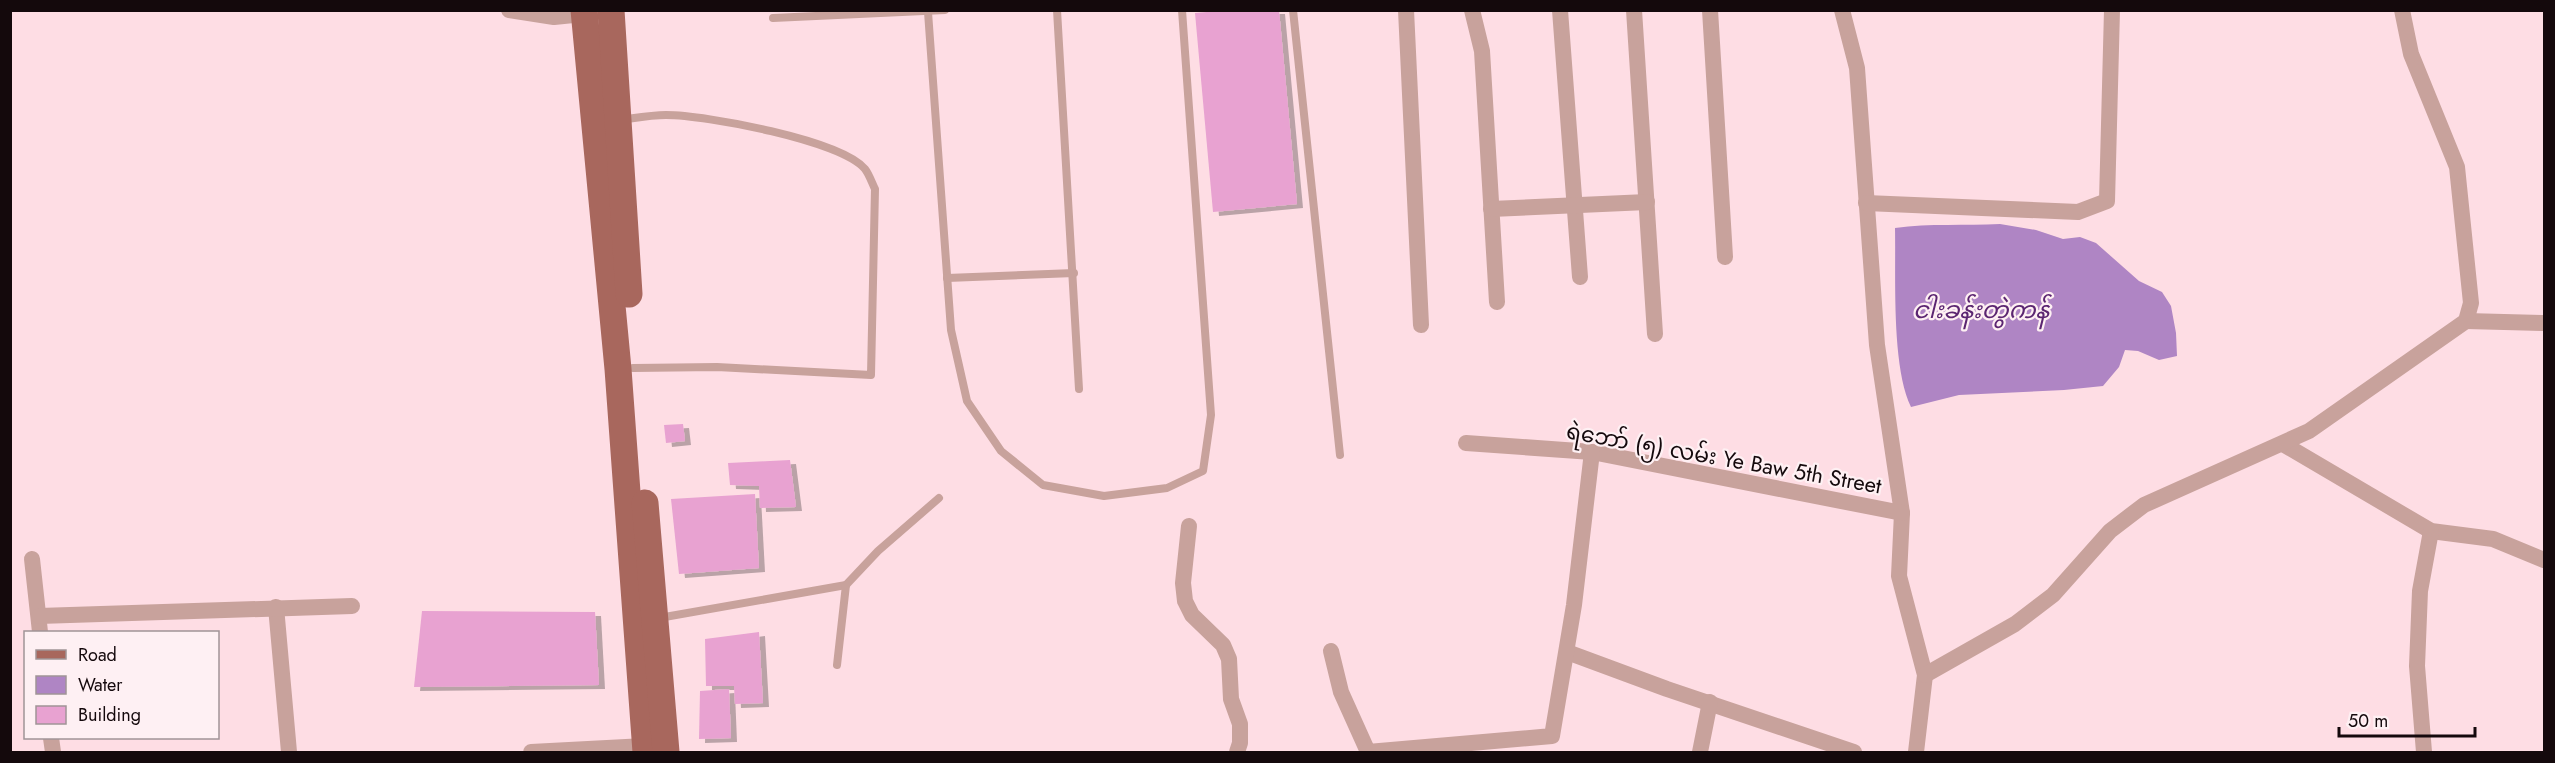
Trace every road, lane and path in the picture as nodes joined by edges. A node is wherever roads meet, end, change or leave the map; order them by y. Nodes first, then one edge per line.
1 (509, 10) edge
2 (945, 10) edge
3 (1057, 10) edge
4 (1182, 10) edge
5 (1293, 10) edge
6 (1406, 10) edge
7 (1472, 10) edge
8 (1560, 10) edge
9 (1634, 10) edge
10 (1710, 10) edge
11 (1842, 10) edge
12 (2112, 10) edge
13 (2402, 10) edge
14 (597, 11) edge
15 (928, 12) edge
16 (773, 18) dead end
17 (606, 121) junction
18 (1647, 202) junction
19 (1866, 203) junction
20 (1575, 206) junction
21 (1491, 209) junction
22 (1725, 257) dead end
23 (1074, 273) junction
24 (1580, 277) dead end
25 (947, 278) junction
26 (1497, 302) dead end
27 (2466, 321) junction
28 (2544, 323) edge
29 (1421, 325) dead end
30 (1655, 334) dead end
31 (633, 368) junction
32 (1080, 389) dead end
33 (1466, 443) dead end
34 (2283, 444) junction
35 (1592, 452) junction
36 (1340, 455) dead end
37 (939, 498) dead end
38 (1902, 513) junction
39 (1189, 526) dead end
40 (2432, 531) junction
41 (32, 559) dead end
42 (2544, 560) edge
43 (846, 585) junction
44 (352, 606) dead end
45 (276, 607) junction
46 (644, 618) junction
47 (39, 624) edge
48 (1331, 651) dead end
49 (1567, 652) junction
50 (837, 665) dead end
51 (1925, 675) junction
52 (1710, 702) junction
53 (652, 750) edge
54 (1368, 752) edge
55 (289, 753) edge
56 (531, 753) edge
57 (1237, 753) edge
58 (1700, 753) edge
59 (1854, 753) edge
60 (1916, 753) edge
61 (2424, 753) edge

1 - 14 street
2 - 15 lane
3 - 23 lane
4 - 25 lane
5 - 36 lane
6 - 29 street
7 - 21 street
8 - 20 street
9 - 18 street
10 - 22 street
11 - 19 street
12 - 19 street
13 - 27 street
14 - 17 main road
15 - 16 lane
15 - 25 lane
17 - 31 main road
17 - 31 lane
17 - 46 main road
18 - 20 street
18 - 30 street
19 - 38 street
20 - 21 street
20 - 24 street
21 - 26 street
23 - 25 lane
23 - 32 lane
27 - 28 street
27 - 34 street
31 - 46 main road
33 - 35 street, ရဲဘော် (၅) လမ်း Ye Baw 5th Street
34 - 40 street
34 - 51 street
35 - 38 street, ရဲဘော် (၅) လမ်း Ye Baw 5th Street
35 - 49 street
37 - 43 lane
38 - 51 street
39 - 57 street
40 - 42 street
40 - 61 street
41 - 47 street
43 - 46 lane
43 - 50 lane
44 - 45 street
45 - 47 street
45 - 55 street
46 - 53 main road
48 - 54 street
49 - 52 street
49 - 54 street
51 - 60 street
52 - 58 street
52 - 59 street
53 - 56 street

